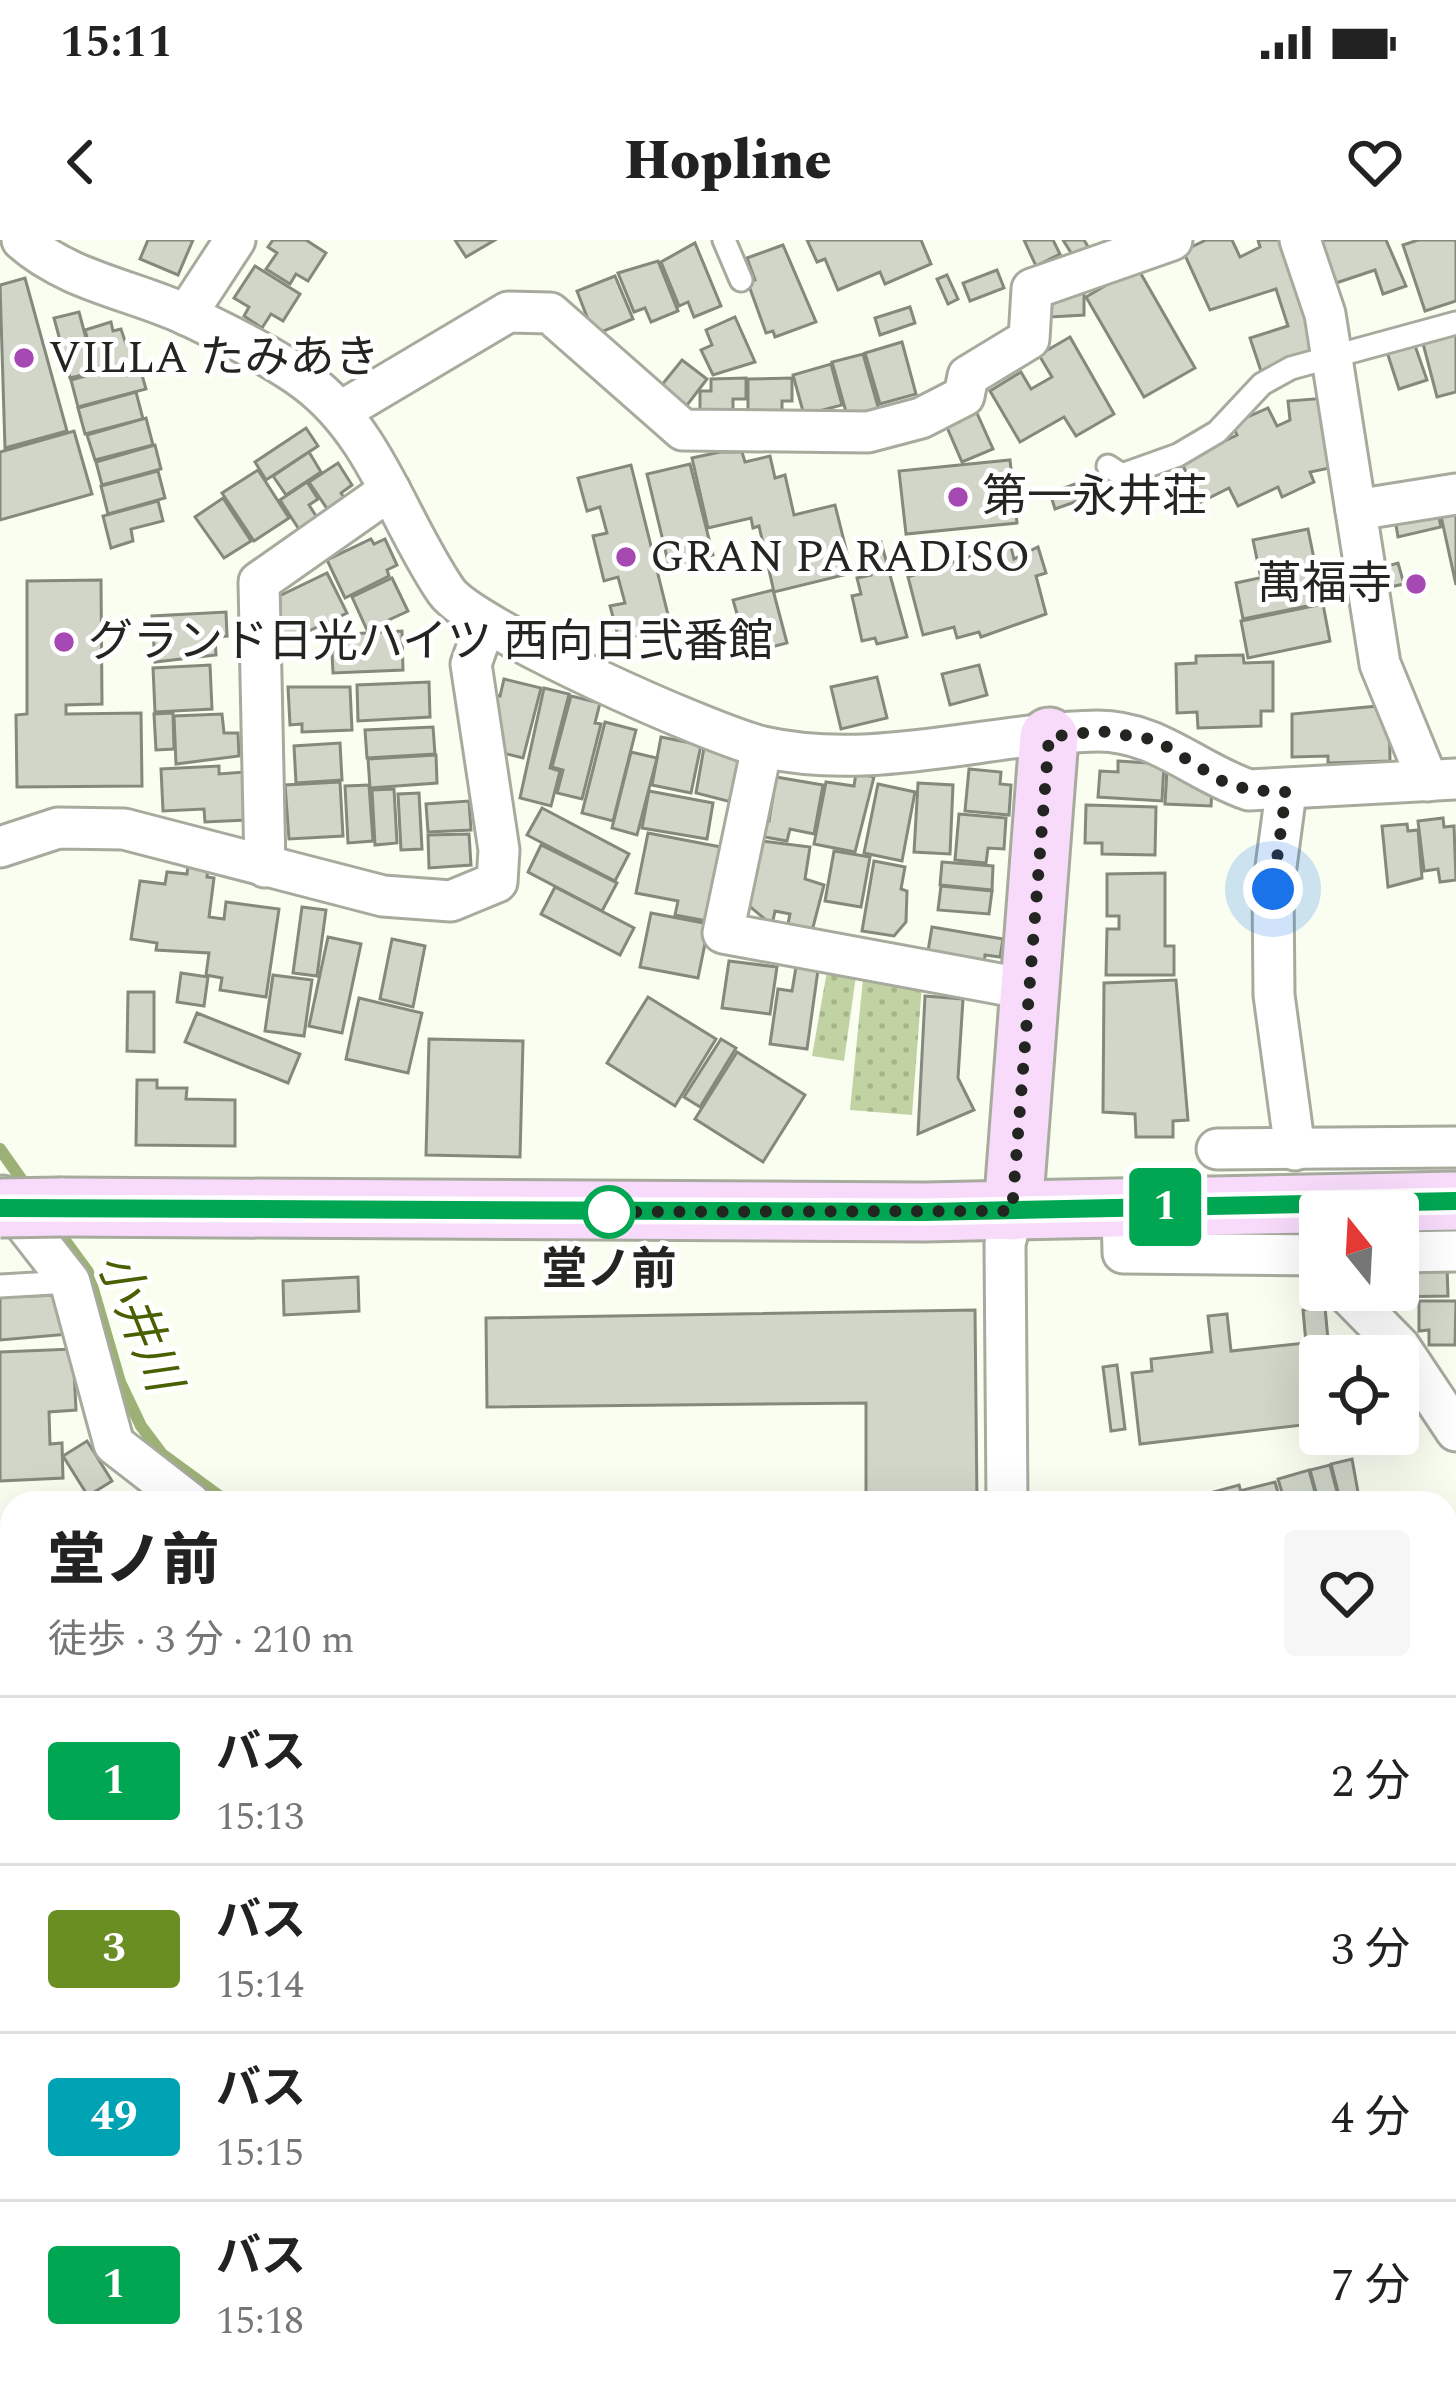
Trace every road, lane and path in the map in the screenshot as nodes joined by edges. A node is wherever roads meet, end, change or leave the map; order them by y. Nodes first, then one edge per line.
1 (22, 240) edge
2 (235, 240) edge
3 (724, 240) edge
4 (1172, 240) edge
5 (1300, 240) edge
6 (741, 280) dead end
7 (186, 315) junction
8 (1456, 323) edge
9 (1332, 358) junction
10 (344, 410) junction
11 (1108, 466) dead end
12 (390, 490) junction
13 (1456, 494) edge
14 (1356, 510) junction
15 (486, 622) junction
16 (1049, 737) junction
17 (762, 747) junction
18 (1442, 780) edge
19 (1286, 792) junction
20 (0, 847) edge
21 (266, 867) junction
22 (1032, 990) junction
23 (1456, 1147) edge
24 (1217, 1149) dead end
25 (1295, 1150) junction
26 (0, 1192) edge
27 (1456, 1202) edge
28 (0, 1208) edge
29 (1122, 1208) junction
30 (1012, 1211) junction
31 (1456, 1251) edge
32 (1419, 1252) edge
33 (1299, 1258) edge
34 (70, 1282) junction
35 (0, 1286) edge
36 (1365, 1311) edge
37 (1456, 1430) edge
38 (169, 1491) edge
39 (1007, 1491) edge

1 - 7 street
2 - 7 street
3 - 6 lane
4 - 10 street
5 - 9 street
7 - 10 street
8 - 9 lane
9 - 11 lane
9 - 14 street
10 - 12 street
12 - 15 street
12 - 21 street
13 - 14 street
14 - 18 street
15 - 17 street
15 - 21 street
16 - 17 street
16 - 19 street
16 - 22 main road
17 - 22 street
18 - 19 street
19 - 25 street
20 - 21 street
22 - 30 main road
23 - 25 street
24 - 25 street
26 - 34 street
27 - 29 main road
28 - 30 main road, bridge
29 - 30 main road
29 - 33 street
30 - 39 street
31 - 32 street
34 - 35 lane
34 - 38 street
36 - 37 street

